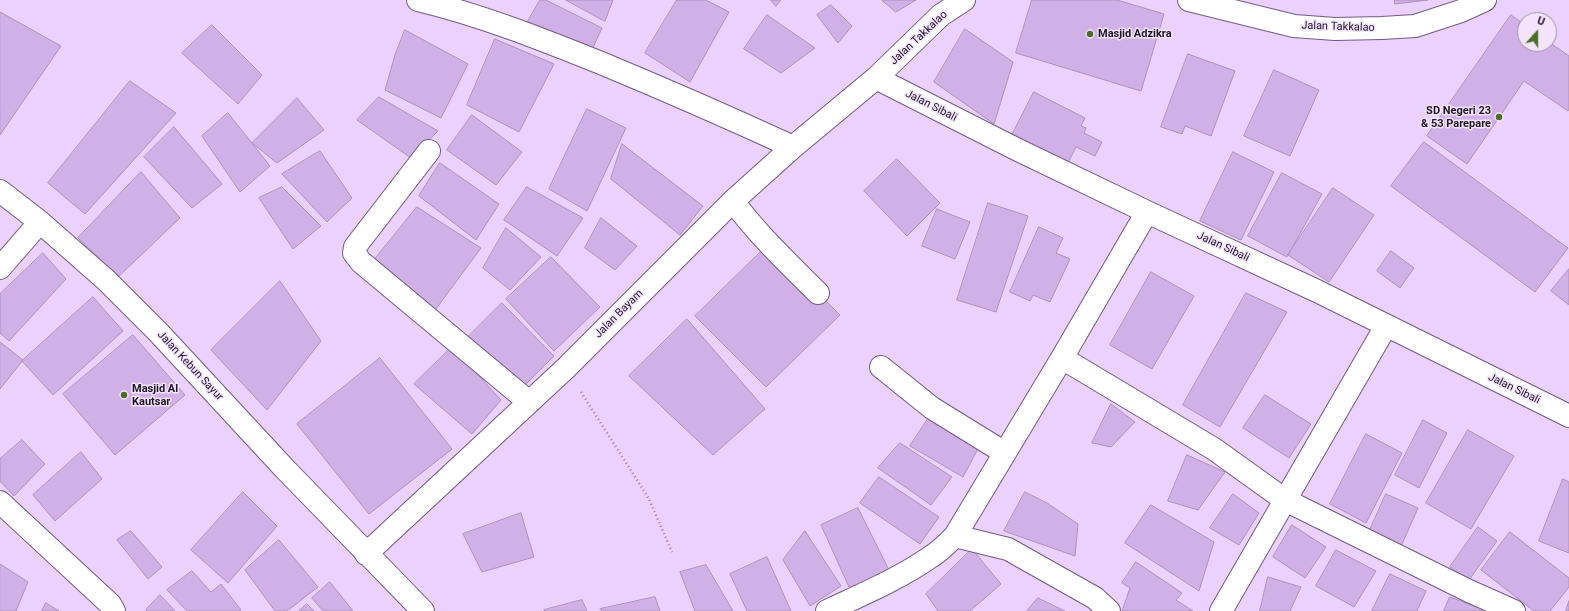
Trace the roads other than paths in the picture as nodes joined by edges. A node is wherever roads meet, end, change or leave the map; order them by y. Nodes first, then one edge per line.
1 (418, 0) edge
2 (964, 0) edge
3 (1189, 0) edge
4 (1485, 0) edge
5 (876, 78) junction
6 (793, 147) junction
7 (430, 151) dead end
8 (0, 191) edge
9 (733, 201) junction
10 (1147, 212) junction
11 (40, 222) junction
12 (0, 268) edge
13 (818, 293) dead end
14 (1386, 326) junction
15 (1062, 358) junction
16 (881, 367) dead end
17 (529, 402) junction
18 (1569, 416) edge
19 (1005, 452) junction
20 (1285, 500) junction
21 (0, 502) edge
22 (955, 536) junction
23 (366, 554) junction
24 (417, 609) edge
25 (114, 611) edge
26 (827, 611) edge
27 (1109, 611) edge
28 (1221, 611) edge
29 (1514, 611) edge

1 - 6 street
2 - 5 street, Jalan Takkalao
3 - 4 street, Jalan Takkalao
5 - 6 street, Jalan Bayam
5 - 10 street, Jalan Sibali
6 - 9 street, Jalan Bayam
7 - 17 street
8 - 11 street, Jalan Kebun Sayur
9 - 13 street
9 - 17 street, Jalan Bayam
10 - 14 street, Jalan Sibali
10 - 15 street
11 - 12 street
11 - 23 street, Jalan Kebun Sayur
14 - 18 street, Jalan Sibali
14 - 20 street
15 - 19 street
15 - 20 street
16 - 19 street
17 - 23 street, Jalan Bayam
19 - 22 street
20 - 28 street
20 - 29 street
21 - 25 street
22 - 26 street
22 - 27 street
23 - 24 street, Jalan Kebun Sayur

